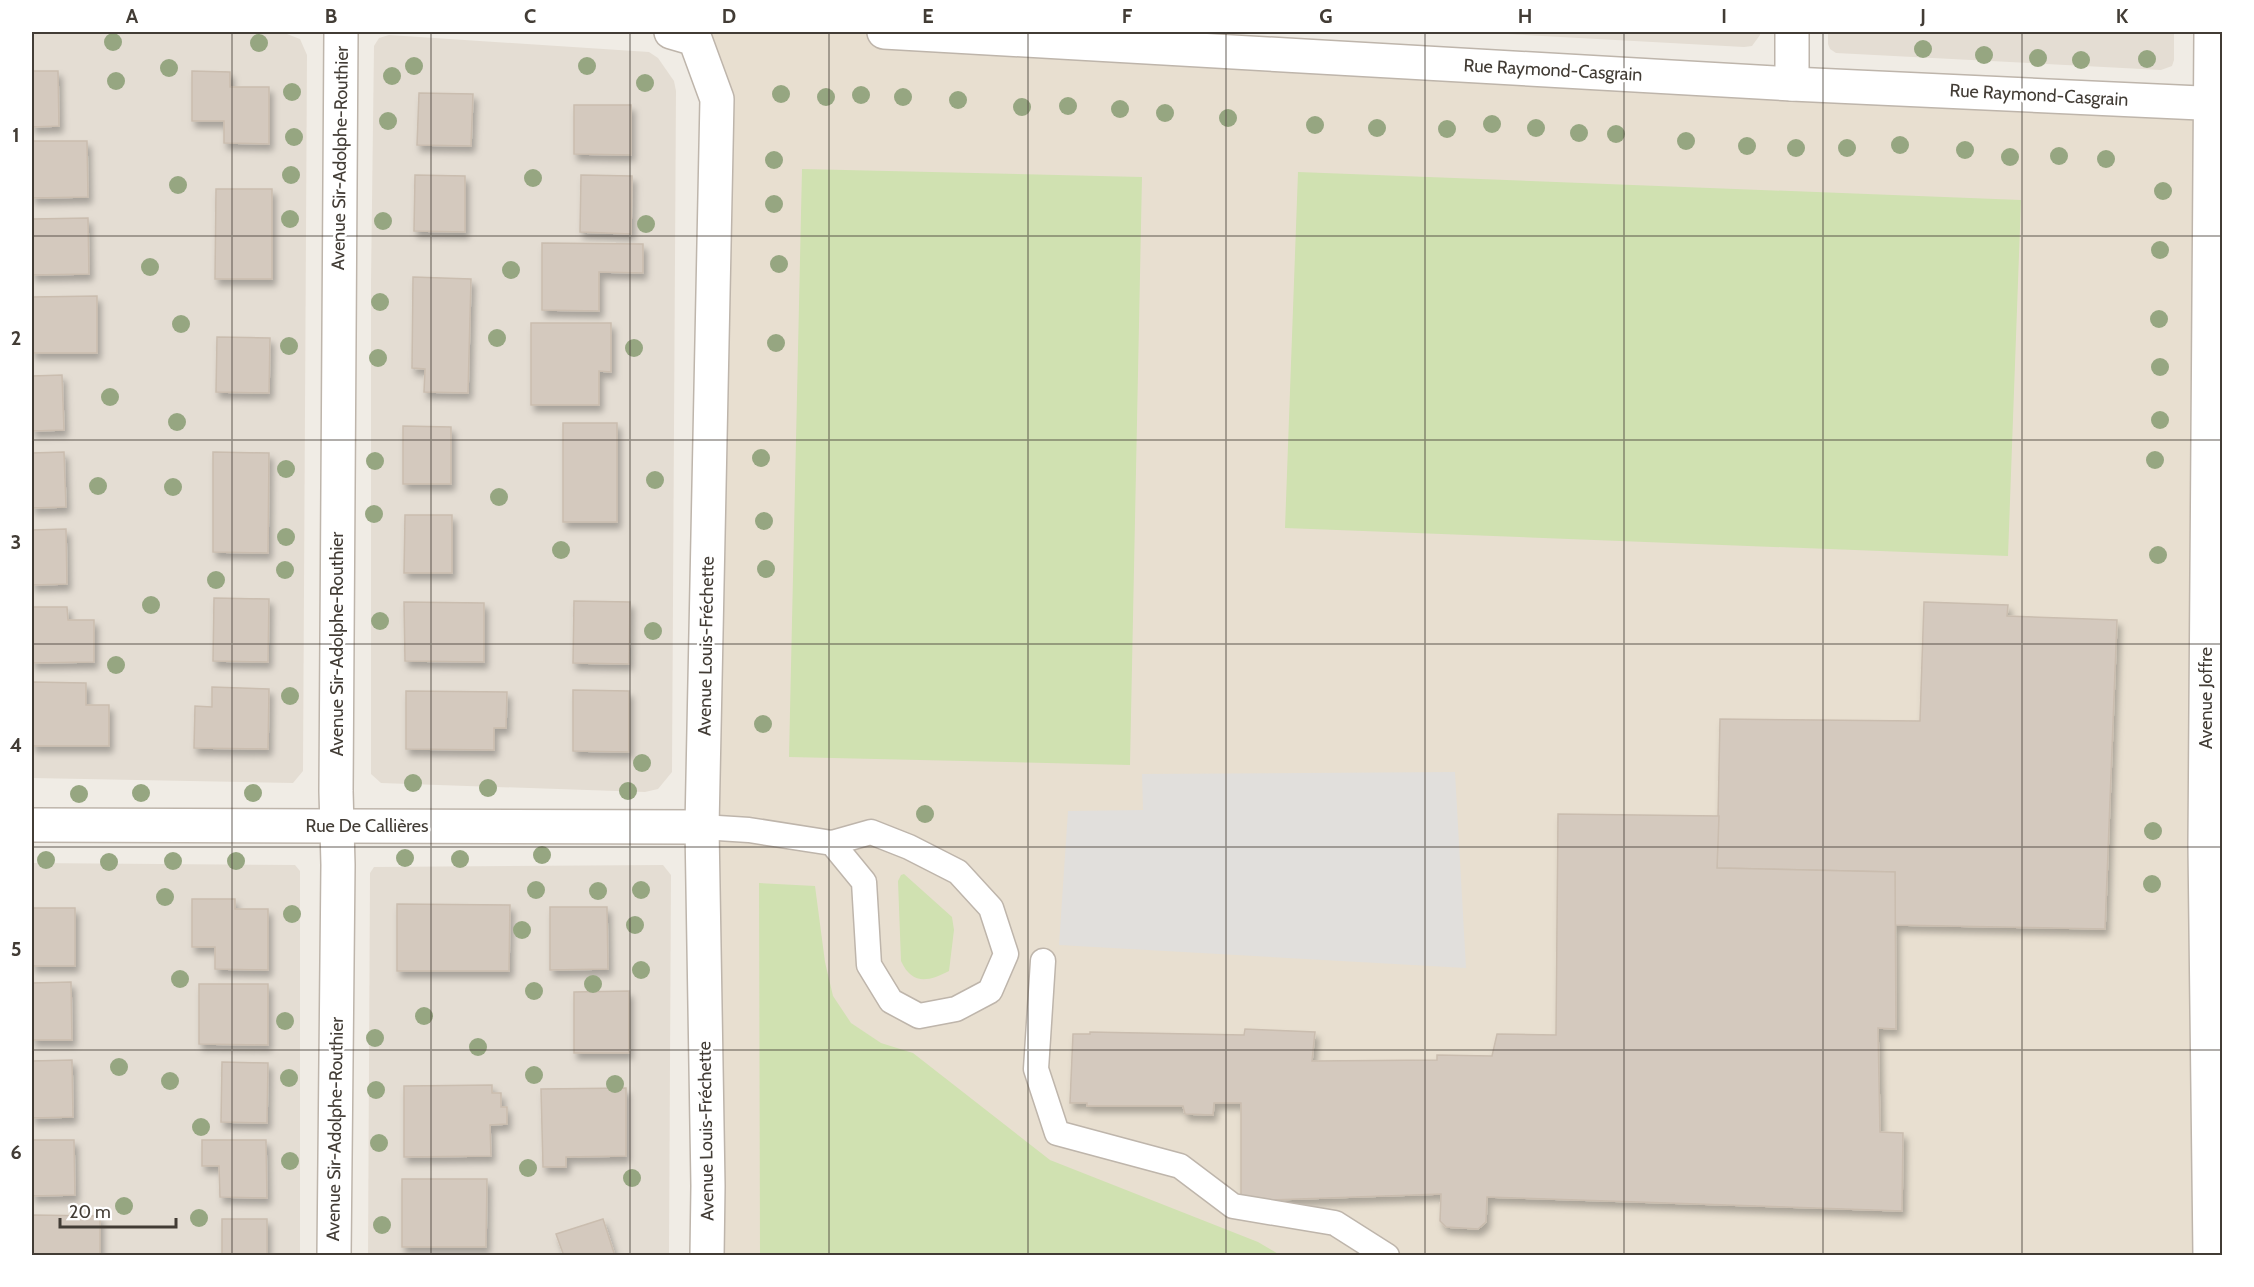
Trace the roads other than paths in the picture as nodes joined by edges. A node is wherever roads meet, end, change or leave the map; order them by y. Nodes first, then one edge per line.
1 (341, 32) edge
2 (884, 32) edge
3 (1792, 32) edge
4 (2211, 32) edge
5 (683, 35) edge
6 (1236, 42) edge
7 (1792, 84) junction
8 (2217, 104) edge
9 (32, 825) edge
10 (337, 826) junction
11 (702, 827) junction
12 (832, 843) junction
13 (2214, 845) edge
14 (1043, 962) dead end
15 (334, 1256) edge
16 (707, 1256) edge
17 (1387, 1256) edge
18 (2210, 1256) edge

1 - 10 street, Avenue Sir-Adolphe-Routhier
2 - 6 street, Rue Raymond-Casgrain
3 - 7 street
4 - 8 street, Avenue Joffre
5 - 11 street, Avenue Louis-Fréchette
6 - 7 street, Rue Raymond-Casgrain
7 - 8 street, Rue Raymond-Casgrain
8 - 13 street, Avenue Joffre
9 - 10 street, Rue De Callières
10 - 11 street, Rue De Callières
10 - 15 street, Avenue Sir-Adolphe-Routhier
11 - 12 lane
11 - 16 street, Avenue Louis-Fréchette
12 - 12 lane
13 - 18 street, Avenue Joffre
14 - 17 lane

